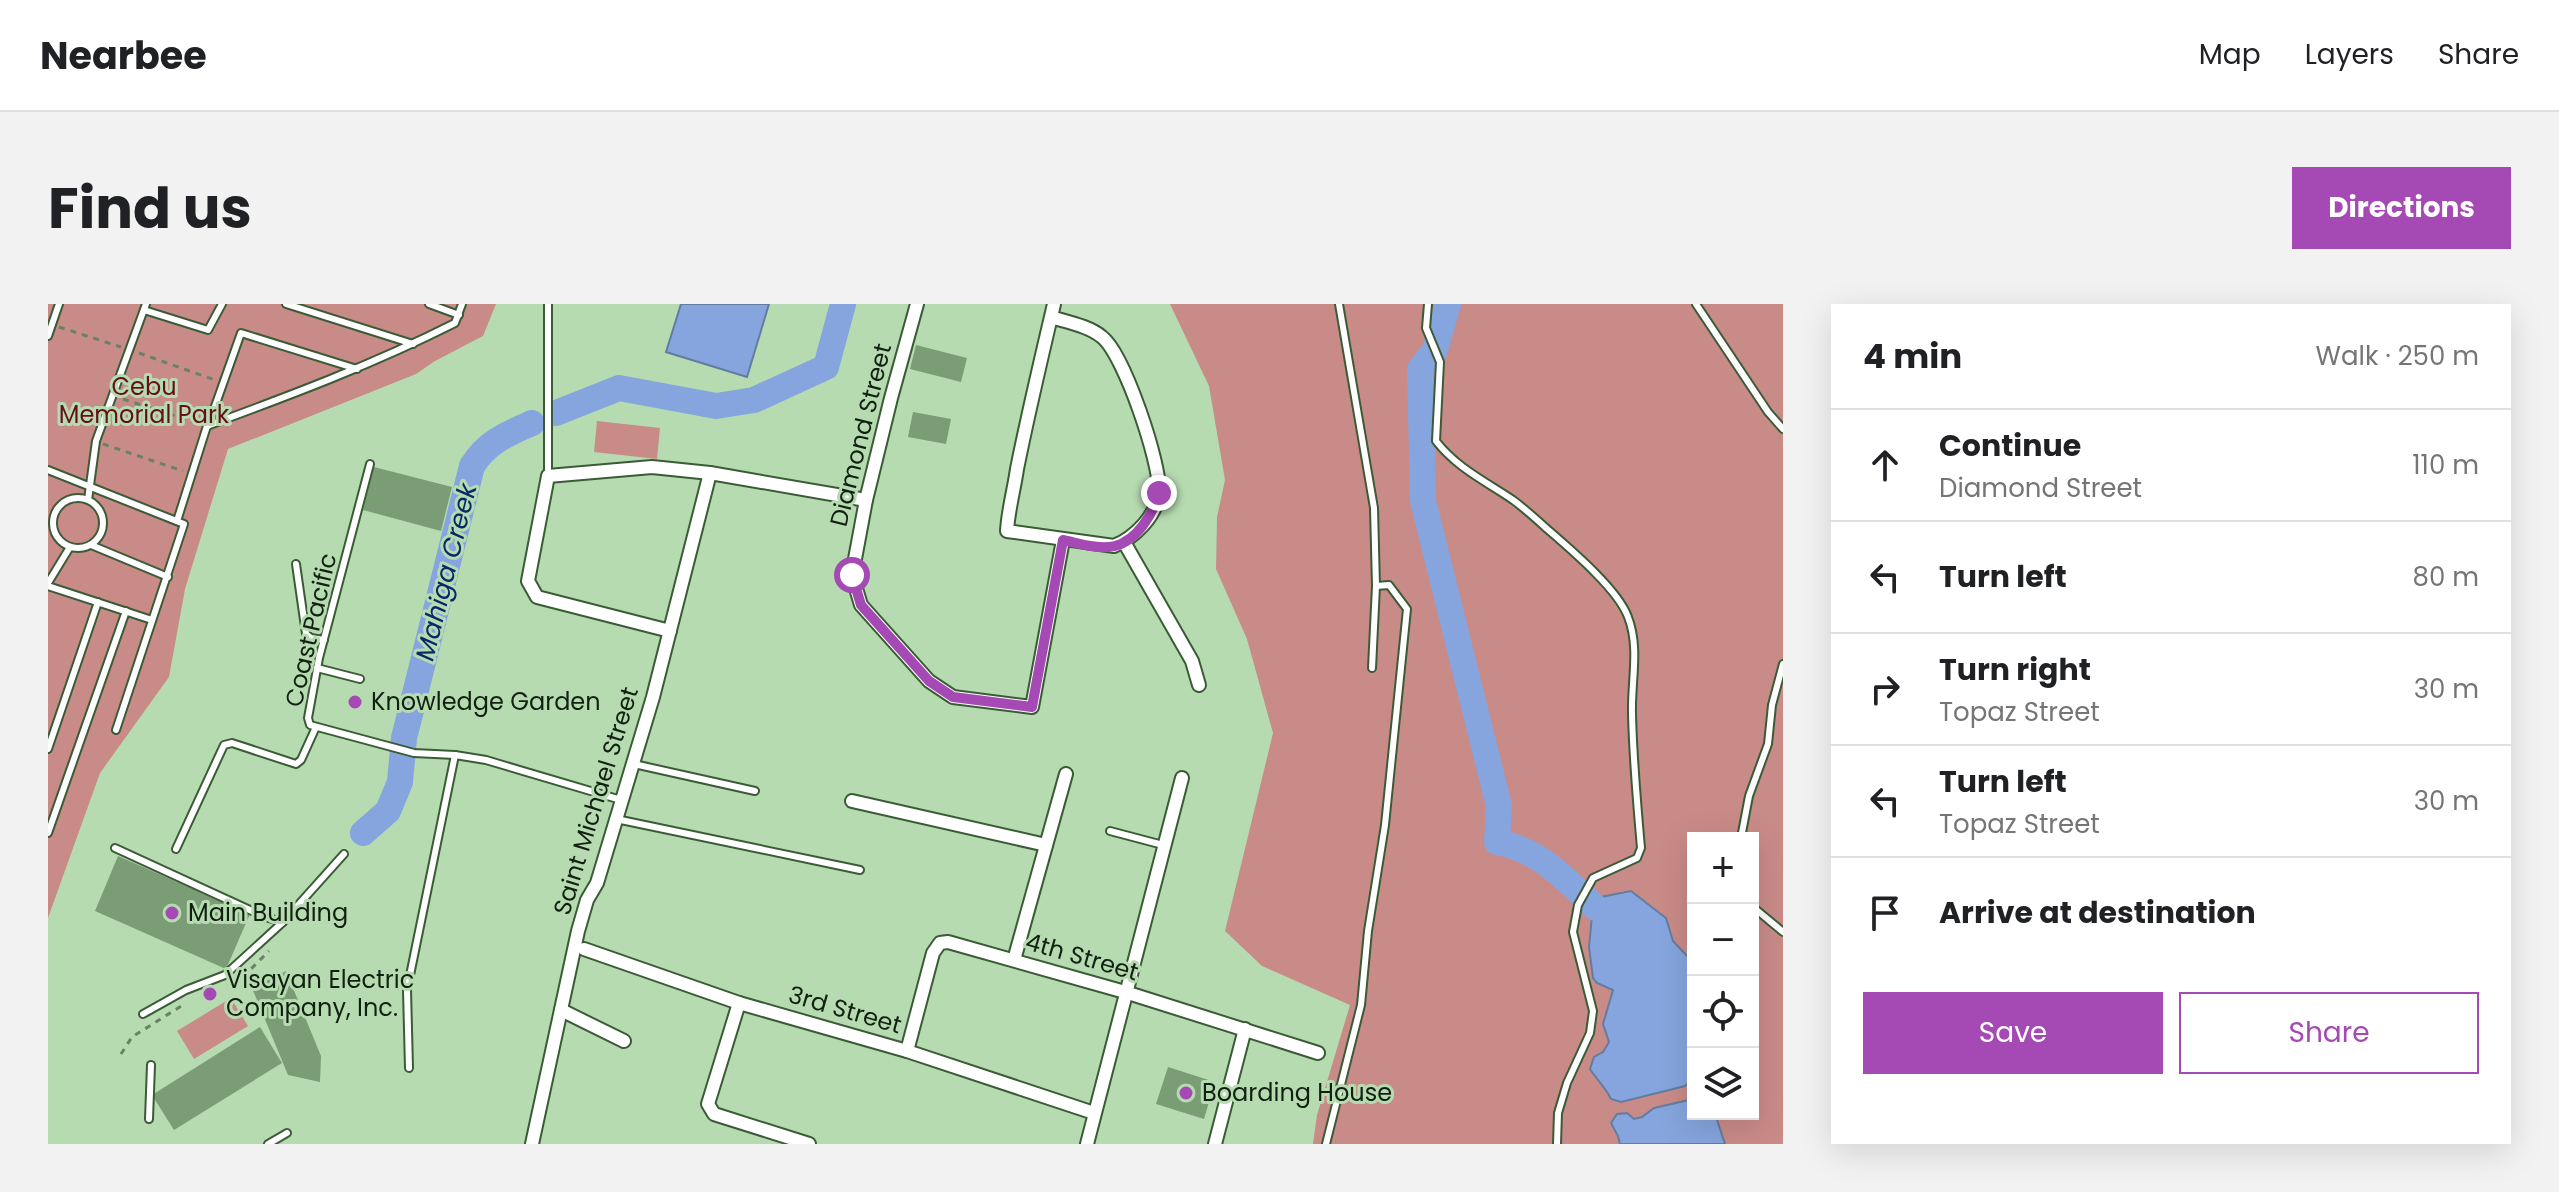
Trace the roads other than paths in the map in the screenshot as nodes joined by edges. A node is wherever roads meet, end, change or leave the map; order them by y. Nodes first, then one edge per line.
1 (59, 304) edge
2 (222, 304) edge
3 (286, 304) edge
4 (429, 304) edge
5 (462, 304) edge
6 (548, 304) edge
7 (917, 304) edge
8 (1339, 304) edge
9 (1428, 304) edge
10 (1696, 304) edge
11 (145, 307) edge
12 (1052, 310) edge
13 (459, 315) junction
14 (48, 336) edge
15 (413, 344) junction
16 (357, 369) junction
17 (207, 426) junction
18 (1783, 429) edge
19 (370, 464) dead end
20 (48, 470) edge
21 (710, 473) junction
22 (548, 476) junction
23 (90, 487) junction
24 (88, 500) junction
25 (866, 500) junction
26 (177, 521) junction
27 (52, 533) edge
28 (1063, 540) junction
29 (1124, 542) junction
30 (91, 545) junction
31 (70, 547) junction
32 (296, 564) dead end
33 (168, 577) junction
34 (48, 585) edge
35 (1376, 586) junction
36 (98, 602) junction
37 (126, 611) junction
38 (152, 620) junction
39 (670, 631) junction
40 (324, 640) junction
41 (1783, 664) edge
42 (317, 668) junction
43 (1372, 668) dead end
44 (360, 679) dead end
45 (1199, 685) dead end
46 (316, 727) junction
47 (116, 730) dead end
48 (48, 749) edge
49 (455, 755) junction
50 (632, 764) junction
51 (1066, 774) dead end
52 (1182, 778) dead end
53 (755, 791) dead end
54 (621, 800) junction
55 (852, 801) dead end
56 (616, 819) junction
57 (1110, 831) dead end
58 (1742, 832) edge
59 (48, 833) edge
60 (1046, 845) junction
61 (1163, 845) junction
62 (115, 848) dead end
63 (176, 849) dead end
64 (344, 854) dead end
65 (860, 870) dead end
66 (1759, 912) edge
67 (283, 922) junction
68 (1783, 932) edge
69 (584, 949) dead end
70 (1014, 960) junction
71 (1125, 992) junction
72 (739, 1003) junction
73 (561, 1010) junction
74 (143, 1014) dead end
75 (1245, 1029) junction
76 (624, 1041) dead end
77 (907, 1051) junction
78 (1318, 1053) dead end
79 (151, 1065) dead end
80 (409, 1068) dead end
81 (1094, 1113) junction
82 (149, 1119) dead end
83 (287, 1133) dead end
84 (268, 1144) edge
85 (532, 1144) edge
86 (809, 1144) edge
87 (1087, 1144) edge
88 (1215, 1144) edge
89 (1326, 1144) edge
90 (1557, 1144) edge

1 - 14 lane
2 - 11 lane
3 - 15 lane
4 - 13 lane
5 - 13 lane
6 - 22 lane
7 - 25 street, Diamond Street
8 - 35 lane
9 - 90 lane
10 - 18 lane
11 - 23 lane
12 - 28 street
12 - 29 street
13 - 15 lane
15 - 16 lane
16 - 17 lane
16 - 17 lane
17 - 26 lane
19 - 40 lane, Coast Pacific
20 - 23 lane
21 - 22 street
21 - 25 street
21 - 39 street, Saint Michael Street
22 - 39 street
23 - 24 lane
23 - 26 lane
24 - 27 lane
24 - 30 lane
25 - 28 street, Diamond Street
26 - 33 lane
27 - 31 lane
28 - 29 street
29 - 45 street
30 - 31 lane
30 - 33 lane
31 - 34 lane
32 - 40 lane
33 - 38 lane
34 - 36 lane
35 - 43 lane
35 - 89 lane
36 - 37 lane
36 - 48 lane
37 - 38 lane
37 - 59 lane
38 - 47 lane
39 - 50 street, Saint Michael Street
40 - 42 lane, Coast Pacific
41 - 58 lane
42 - 44 lane
42 - 46 lane, Coast Pacific
46 - 49 lane, Coast Pacific
46 - 63 lane
49 - 54 lane, Coast Pacific
49 - 80 lane
50 - 53 lane
50 - 54 street, Saint Michael Street
51 - 60 street
52 - 61 street
54 - 56 street, Saint Michael Street
55 - 60 street
56 - 65 lane
56 - 73 street, Saint Michael Street
57 - 61 lane
60 - 70 street
61 - 71 street
62 - 67 lane
64 - 67 lane
66 - 68 lane
67 - 74 lane
69 - 72 street, 3rd Street
70 - 71 street, 4th Street
70 - 77 street, 4th Street
71 - 75 street, 4th Street
71 - 81 street
72 - 77 street, 3rd Street
72 - 86 street
73 - 76 street
73 - 85 street, Saint Michael Street
75 - 78 street, 4th Street
75 - 88 street
77 - 81 street, 3rd Street
79 - 82 lane
81 - 87 street
83 - 84 lane

